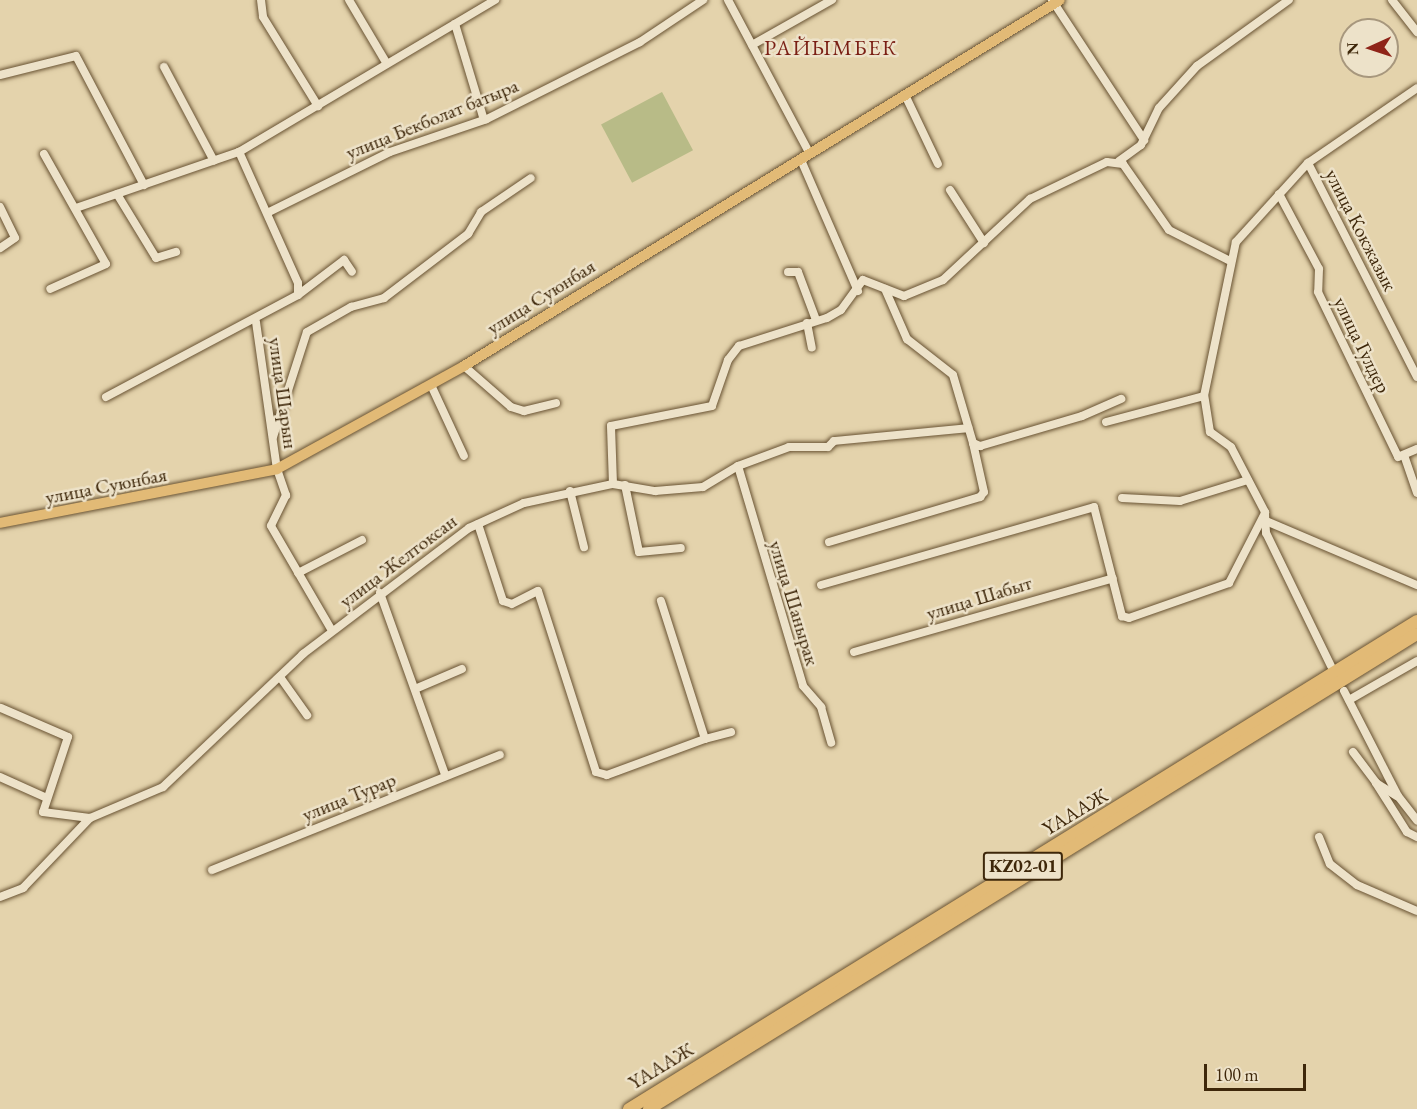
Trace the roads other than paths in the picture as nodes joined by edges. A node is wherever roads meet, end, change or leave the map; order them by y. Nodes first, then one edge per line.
1 (261, 0) edge
2 (349, 0) edge
3 (495, 0) edge
4 (703, 0) edge
5 (728, 0) edge
6 (832, 0) edge
7 (1289, 0) edge
8 (1392, 0) edge
9 (1055, 1) edge
10 (481, 4) edge
11 (455, 24) junction
12 (1417, 32) edge
13 (752, 45) junction
14 (387, 64) junction
15 (164, 68) dead end
16 (0, 75) edge
17 (1417, 88) edge
18 (906, 97) junction
19 (318, 106) junction
20 (484, 120) junction
21 (1144, 140) junction
22 (239, 152) junction
23 (44, 154) dead end
24 (806, 157) junction
25 (214, 161) junction
26 (1119, 161) junction
27 (1308, 163) junction
28 (938, 164) dead end
29 (531, 178) dead end
30 (144, 185) junction
31 (950, 190) dead end
32 (117, 194) junction
33 (1279, 194) junction
34 (0, 207) edge
35 (76, 208) junction
36 (267, 213) junction
37 (984, 243) junction
38 (0, 248) edge
39 (176, 252) dead end
40 (1230, 261) junction
41 (352, 272) dead end
42 (788, 272) dead end
43 (885, 288) junction
44 (50, 289) dead end
45 (858, 291) junction
46 (298, 295) junction
47 (816, 320) junction
48 (256, 322) junction
49 (807, 323) junction
50 (812, 348) dead end
51 (464, 366) junction
52 (1417, 377) edge
53 (431, 385) junction
54 (1204, 396) junction
55 (106, 398) dead end
56 (1121, 399) dead end
57 (556, 403) dead end
58 (1106, 422) dead end
59 (968, 428) junction
60 (273, 436) junction
61 (973, 443) junction
62 (1417, 449) edge
63 (464, 456) dead end
64 (1406, 458) junction
65 (738, 466) junction
66 (278, 468) junction
67 (1248, 480) junction
68 (613, 484) junction
69 (625, 485) junction
70 (570, 491) junction
71 (1417, 493) edge
72 (1122, 498) dead end
73 (1265, 512) junction
74 (1266, 521) junction
75 (0, 523) edge
76 (478, 524) junction
77 (362, 540) dead end
78 (829, 542) dead end
79 (584, 547) dead end
80 (681, 548) dead end
81 (298, 573) junction
82 (1113, 578) junction
83 (821, 585) dead end
84 (1417, 585) edge
85 (380, 593) junction
86 (661, 601) dead end
87 (1417, 621) edge
88 (332, 631) junction
89 (1417, 634) edge
90 (854, 652) dead end
91 (1417, 661) edge
92 (1331, 666) dead end
93 (462, 669) dead end
94 (280, 677) junction
95 (415, 689) junction
96 (1344, 691) dead end
97 (1349, 700) junction
98 (1, 708) edge
99 (307, 715) dead end
100 (732, 732) dead end
101 (705, 739) junction
102 (831, 743) dead end
103 (1353, 752) dead end
104 (500, 755) dead end
105 (446, 776) junction
106 (0, 777) edge
107 (1376, 783) junction
108 (1398, 796) junction
109 (47, 798) junction
110 (90, 818) junction
111 (1416, 821) edge
112 (1319, 837) dead end
113 (1417, 837) edge
114 (212, 870) dead end
115 (0, 897) edge
116 (1417, 912) edge
117 (628, 1109) edge
118 (649, 1109) edge

1 - 19 street
2 - 14 street
3 - 10 street
4 - 20 street, улица Бекболат батыра
5 - 13 street
6 - 13 street
7 - 21 street
8 - 12 street
9 - 18 main road, улица Суюнбая
9 - 21 street
10 - 11 street
11 - 14 street
11 - 20 street
13 - 24 street
14 - 19 street
15 - 25 street
16 - 30 street
17 - 27 street
18 - 24 main road, улица Суюнбая
18 - 28 street
19 - 22 street
20 - 36 street, улица Бекболат батыра
21 - 26 street
22 - 25 street
22 - 36 street
23 - 35 street
24 - 45 street
24 - 51 main road, улица Суюнбая
25 - 30 street
26 - 37 street
26 - 40 street
27 - 33 street
27 - 52 street, улица Кокжазык
29 - 60 street
30 - 32 street
31 - 37 street
32 - 35 street
32 - 39 street
33 - 40 street
33 - 64 street, улица Гулдер
34 - 38 street
35 - 44 street
36 - 46 street
37 - 43 street
40 - 54 street
41 - 46 street
42 - 47 street
43 - 45 street
43 - 59 street
45 - 47 street
46 - 48 street
47 - 49 street
48 - 55 street
48 - 60 street, улица Шарын
49 - 50 street
49 - 68 street
51 - 53 main road, улица Суюнбая
51 - 57 street
53 - 63 street
53 - 66 main road, улица Суюнбая
54 - 58 street
54 - 67 street
56 - 61 street
59 - 61 street
59 - 65 street, улица Желтоксан
60 - 66 street, улица Шарын
61 - 78 street
62 - 64 street
64 - 71 street
65 - 69 street, улица Желтоксан
65 - 102 street, улица Шанырак
66 - 75 main road, улица Суюнбая
66 - 81 street, улица Шарын
67 - 72 street
67 - 73 street
68 - 69 street, улица Желтоксан
68 - 70 street, улица Желтоксан
69 - 80 street
70 - 76 street, улица Желтоксан
70 - 79 street
73 - 74 street
73 - 82 street
74 - 84 street
74 - 92 street
76 - 85 street, улица Желтоксан
76 - 101 street
77 - 81 street
81 - 88 street
82 - 83 street
82 - 90 street, улица Шабыт
85 - 88 street, улица Желтоксан
85 - 95 street
86 - 101 street
87 - 117 highway, ҮАААЖ / KZ02-01
88 - 94 street, улица Желтоксан
89 - 118 highway, ҮАААЖ / KZ02-01
91 - 97 street
93 - 95 street
94 - 99 street
94 - 110 street, улица Желтоксан
95 - 105 street
96 - 97 street
97 - 108 street
98 - 109 street
100 - 101 street
103 - 107 street
104 - 105 street, улица Турар
105 - 114 street, улица Турар
106 - 109 street
107 - 108 street
107 - 113 street
108 - 111 street
109 - 110 street
110 - 115 street, улица Желтоксан
112 - 116 street

